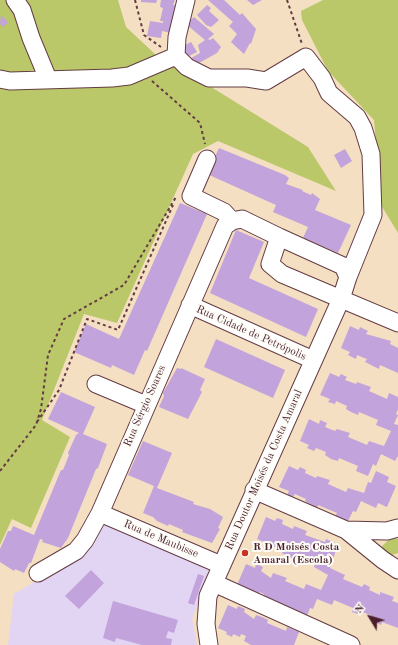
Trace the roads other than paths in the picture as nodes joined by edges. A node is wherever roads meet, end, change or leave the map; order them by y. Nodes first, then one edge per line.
1 (15, 0) edge
2 (186, 0) edge
3 (170, 53) junction
4 (0, 79) edge
5 (48, 79) junction
6 (207, 159) road end
7 (232, 221) junction
8 (279, 237) junction
9 (348, 277) junction
10 (341, 299) junction
11 (190, 305) junction
12 (398, 323) edge
13 (313, 360) junction
14 (96, 384) dead end
15 (146, 405) junction
16 (254, 490) junction
17 (100, 513) junction
18 (392, 529) edge
19 (346, 530) junction
20 (383, 560) junction
21 (221, 565) junction
22 (398, 570) edge
23 (38, 574) dead end
24 (214, 583) junction
25 (209, 645) edge
26 (351, 645) edge

1 - 5 street
2 - 3 street
3 - 5 street
3 - 9 street
4 - 5 street
6 - 7 street
7 - 8 street
7 - 11 street, Rua Sérgio Soares
8 - 9 street
8 - 10 street
9 - 10 street
10 - 12 street
10 - 13 street, Rua Doutor Moisés da Costa Amaral
11 - 13 street, Rua Cidade de Petrópolis
11 - 15 street, Rua Sérgio Soares
13 - 16 street, Rua Doutor Moisés da Costa Amaral
14 - 15 street
15 - 17 street, Rua Sérgio Soares
16 - 19 street
16 - 21 street, Rua Doutor Moisés da Costa Amaral
17 - 21 street, Rua de Maubisse
17 - 23 street, Rua Sérgio Soares
18 - 19 street
18 - 20 street
19 - 20 street
20 - 22 street
21 - 24 street, Rua Doutor Moisés da Costa Amaral
24 - 25 street, Rua Doutor Moisés da Costa Amaral
24 - 26 street

